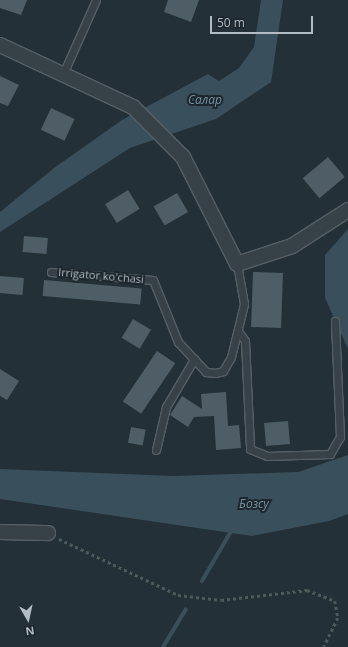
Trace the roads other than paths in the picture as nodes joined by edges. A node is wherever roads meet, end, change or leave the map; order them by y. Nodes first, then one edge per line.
1 (96, 0) edge
2 (0, 45) edge
3 (63, 74) junction
4 (348, 210) edge
5 (237, 264) junction
6 (51, 272) dead end
7 (335, 321) dead end
8 (238, 331) junction
9 (194, 360) junction
10 (156, 450) dead end
11 (0, 532) edge
12 (48, 534) road end

1 - 3 lane
2 - 3 street
3 - 5 street, Irrigator ko'chasi
4 - 5 street
5 - 8 lane, Irrigator ko'chasi
6 - 9 lane, Irrigator ko'chasi
7 - 8 lane
8 - 9 lane, Irrigator ko'chasi
9 - 10 lane
11 - 12 street

